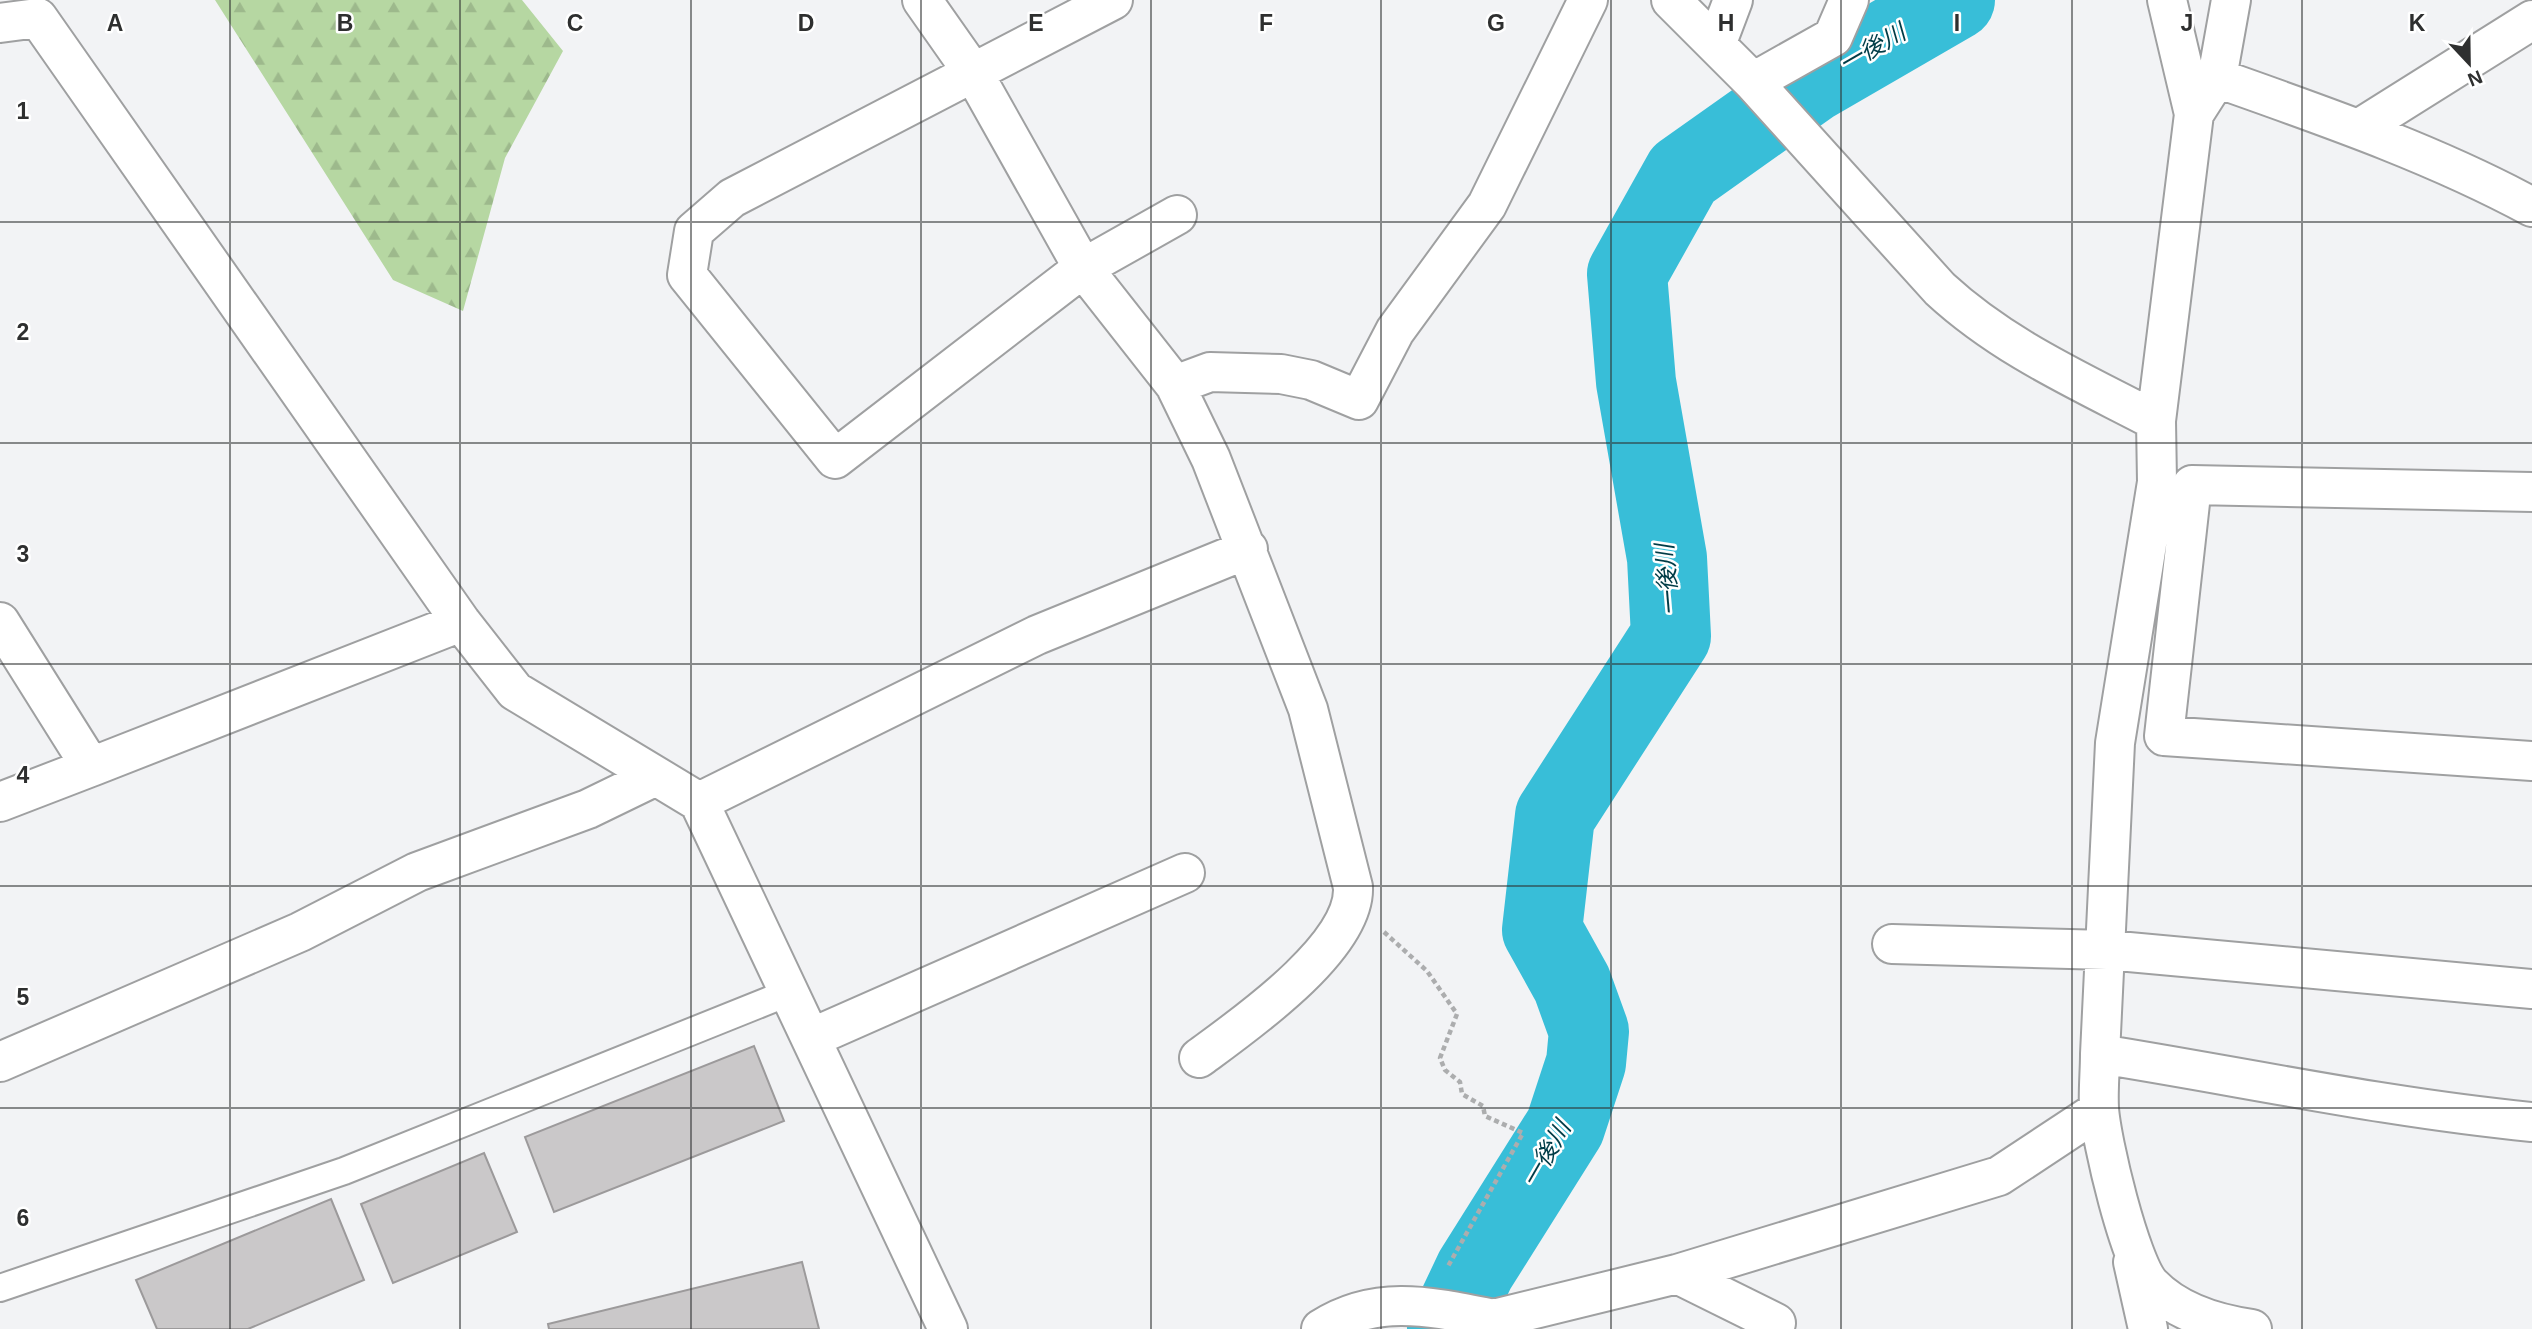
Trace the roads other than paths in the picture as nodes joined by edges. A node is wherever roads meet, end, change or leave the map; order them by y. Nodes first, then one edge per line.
1 (922, 0) edge
2 (1112, 0) edge
3 (1588, 0) edge
4 (1671, 0) edge
5 (1733, 0) edge
6 (1849, 0) edge
7 (2167, 0) edge
8 (2231, 0) edge
9 (2532, 20) edge
10 (0, 23) edge
11 (1716, 45) junction
12 (974, 74) junction
13 (2217, 78) junction
14 (1756, 84) junction
15 (2194, 114) junction
16 (2360, 128) junction
17 (2532, 207) edge
18 (1177, 215) dead end
19 (1083, 268) junction
20 (1175, 385) junction
21 (2156, 421) junction
22 (2175, 483) junction
23 (2532, 492) edge
24 (1248, 549) junction
25 (0, 622) edge
26 (461, 622) junction
27 (2532, 761) edge
28 (91, 767) junction
29 (656, 776) junction
30 (699, 802) junction
31 (0, 803) edge
32 (1185, 873) dead end
33 (1892, 944) dead end
34 (2107, 950) junction
35 (2532, 989) edge
36 (790, 992) junction
37 (811, 1038) junction
38 (2100, 1054) junction
39 (1199, 1058) dead end
40 (0, 1062) edge
41 (2099, 1111) junction
42 (2532, 1122) edge
43 (2128, 1242) junction
44 (1677, 1274) junction
45 (0, 1289) edge
46 (1491, 1324) edge
47 (948, 1329) edge
48 (1321, 1329) edge
49 (1772, 1329) edge
50 (2148, 1329) edge
51 (2252, 1329) edge

1 - 12 street
2 - 12 street
3 - 20 street
4 - 11 street
5 - 11 street
6 - 14 street
7 - 15 street
8 - 13 street
9 - 16 street
10 - 26 street
11 - 14 street
12 - 19 street
12 - 19 street
13 - 15 street
13 - 16 street
14 - 21 street
15 - 21 street
16 - 17 street
18 - 19 street
19 - 20 street
20 - 24 street
21 - 22 street
22 - 23 street
22 - 27 street
22 - 34 street
24 - 30 street
24 - 39 street
25 - 28 street
26 - 28 street
26 - 29 street
28 - 31 street
29 - 30 street
29 - 40 street
30 - 36 street
32 - 37 street
33 - 34 street
34 - 35 street
34 - 38 street
36 - 37 street
36 - 45 lane
37 - 47 street
38 - 41 street
38 - 42 street
41 - 43 street
41 - 44 street
43 - 50 street
43 - 51 street
44 - 46 street
44 - 49 street
46 - 48 street

